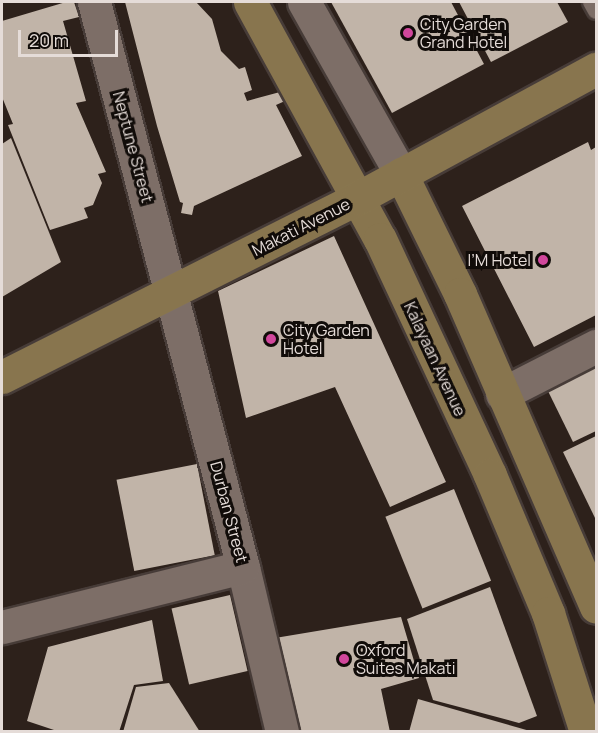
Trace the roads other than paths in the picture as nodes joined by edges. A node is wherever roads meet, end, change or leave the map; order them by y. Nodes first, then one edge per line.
1 (94, 2) edge
2 (250, 2) edge
3 (304, 2) edge
4 (591, 2) edge
5 (597, 11) edge
6 (597, 69) edge
7 (401, 174) junction
8 (358, 198) junction
9 (170, 293) junction
10 (597, 345) edge
11 (2, 377) edge
12 (502, 394) junction
13 (243, 567) junction
14 (591, 574) edge
15 (597, 607) edge
16 (2, 627) edge
17 (282, 732) edge
18 (586, 732) edge

1 - 9 street, Neptune Street
2 - 8 main road, Kalayaan Avenue
3 - 7 street
4 - 5 lane
6 - 7 main road, Makati Avenue
7 - 8 main road, Makati Avenue
7 - 12 main road
8 - 9 main road, Makati Avenue
8 - 18 main road, Kalayaan Avenue
9 - 11 main road, Makati Avenue
9 - 13 street, Durban Street
10 - 12 street
12 - 14 main road
13 - 16 street
13 - 17 street, Durban Street
14 - 15 main road

